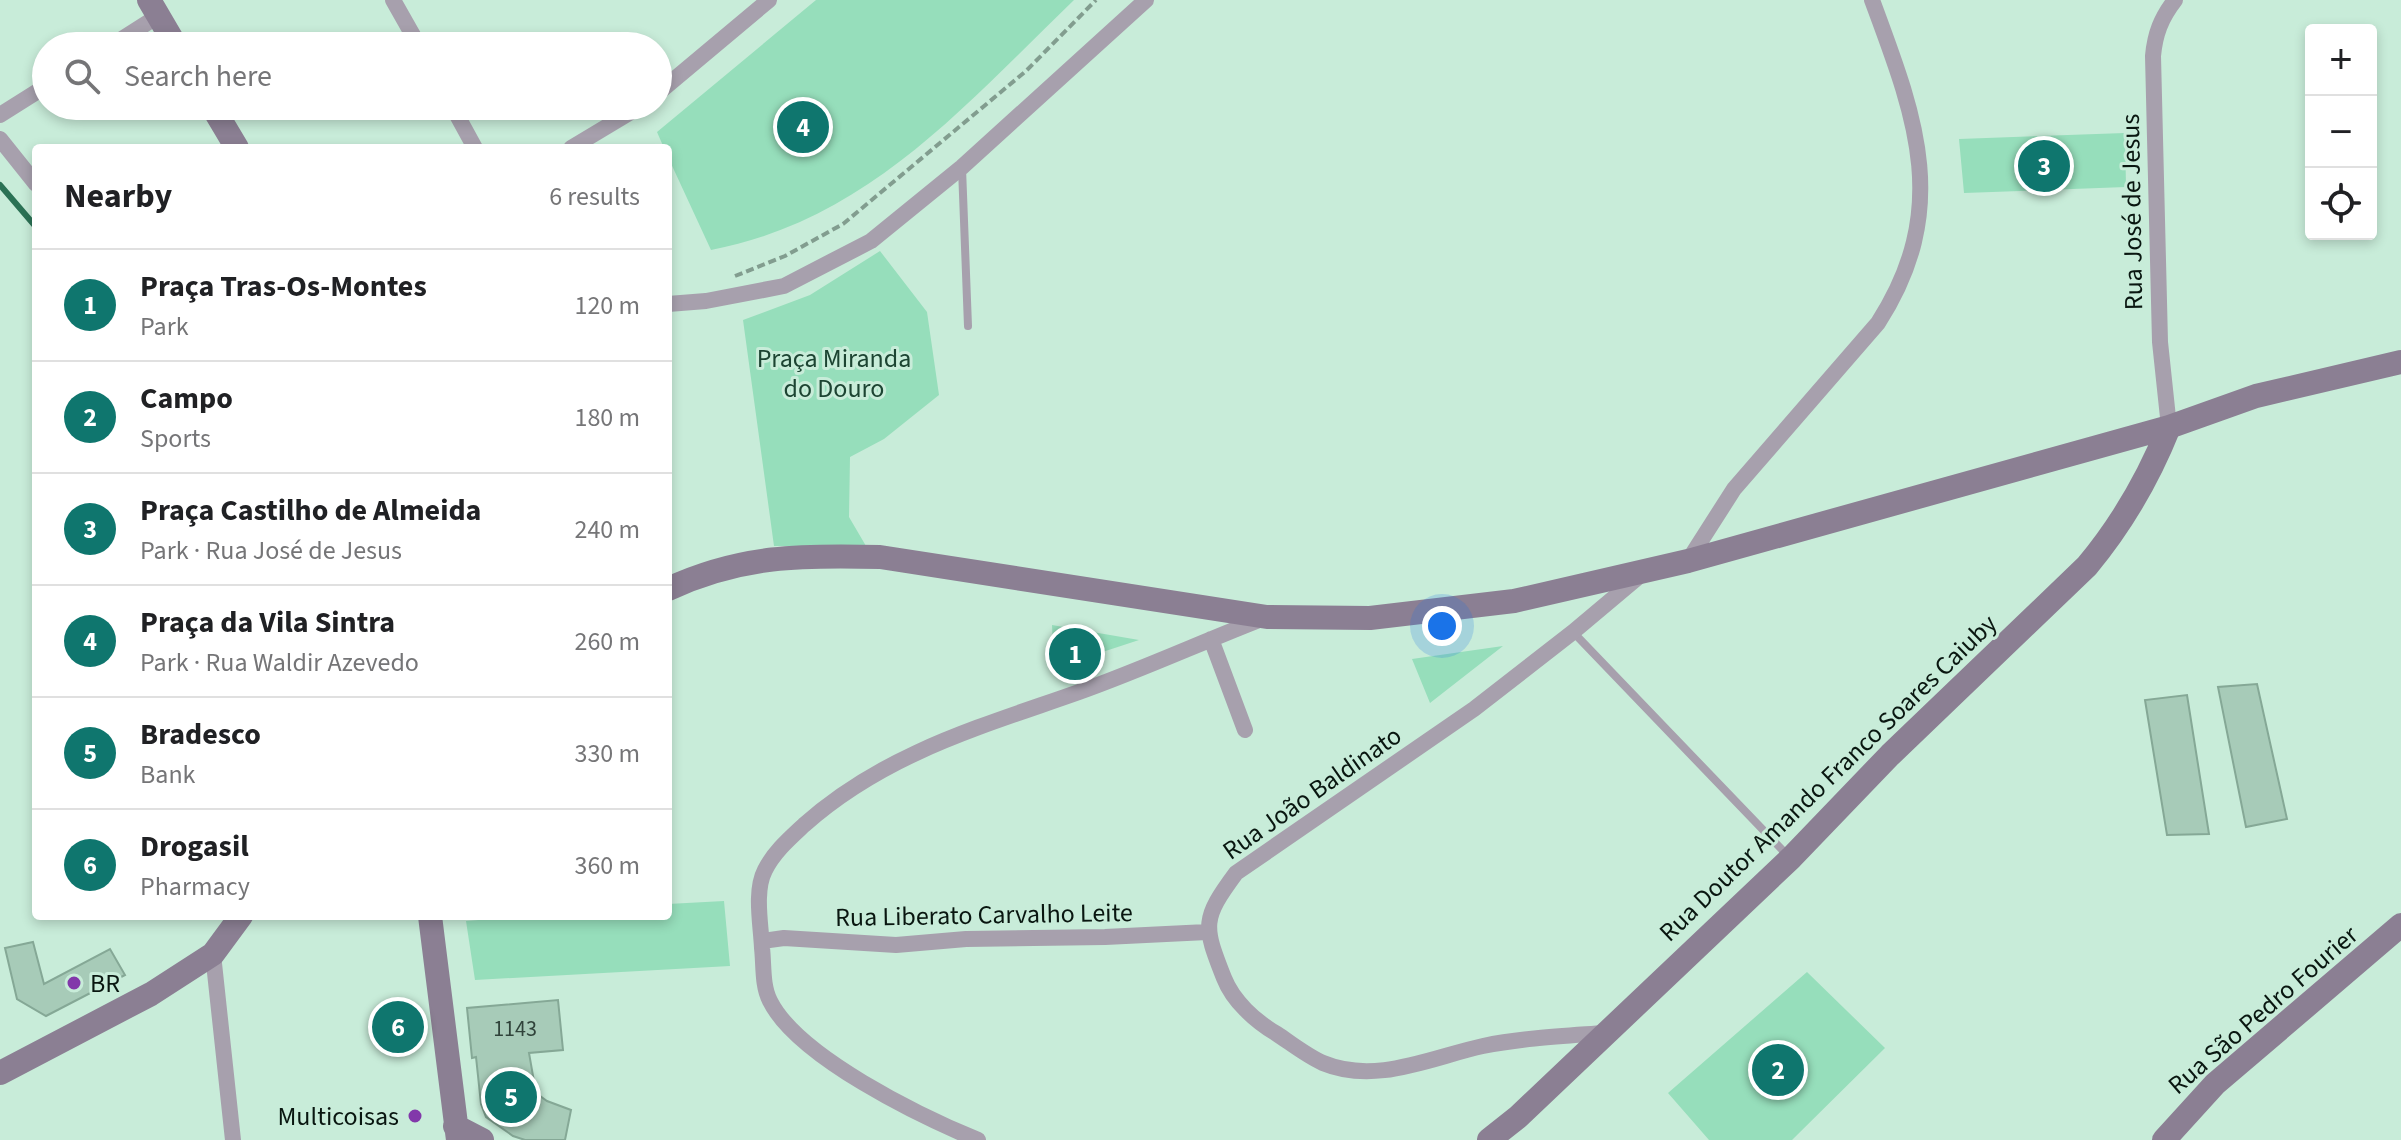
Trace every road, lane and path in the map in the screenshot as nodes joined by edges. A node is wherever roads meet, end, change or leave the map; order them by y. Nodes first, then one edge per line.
1 (769, 0) edge
2 (1096, 0) edge
3 (1146, 0) edge
4 (1872, 0) edge
5 (2175, 0) edge
6 (395, 1) edge
7 (154, 8) edge
8 (127, 32) edge
9 (168, 32) edge
10 (412, 32) edge
11 (672, 81) edge
12 (32, 95) edge
13 (0, 115) edge
14 (220, 120) edge
15 (460, 120) edge
16 (618, 120) edge
17 (0, 139) edge
18 (235, 144) edge
19 (473, 144) edge
20 (578, 144) edge
21 (962, 167) junction
22 (32, 179) edge
23 (736, 274) dead end
24 (672, 304) edge
25 (968, 326) dead end
26 (2401, 362) edge
27 (2169, 427) junction
28 (1688, 561) junction
29 (1647, 570) junction
30 (672, 587) edge
31 (1267, 617) junction
32 (1573, 632) junction
33 (1211, 639) junction
34 (1245, 730) dead end
35 (1791, 858) junction
36 (238, 920) edge
37 (430, 920) edge
38 (2401, 925) edge
39 (1207, 932) junction
40 (762, 941) junction
41 (213, 954) junction
42 (1604, 1033) junction
43 (0, 1073) edge
44 (456, 1133) edge
45 (233, 1140) edge
46 (482, 1140) edge
47 (978, 1140) edge
48 (1489, 1140) edge
49 (2164, 1140) edge

1 - 11 street
2 - 23 path
3 - 21 street
4 - 28 street
5 - 27 street, Rua José de Jesus
6 - 10 street
7 - 8 street
7 - 9 street
12 - 13 street
14 - 18 street
15 - 19 street
16 - 20 street
17 - 22 street
21 - 24 street
21 - 25 lane
26 - 27 street
27 - 28 street
27 - 35 street, Rua Doutor Amando Franco Soares Caiuby
28 - 29 street
29 - 31 street
29 - 32 street, Rua João Baldinato
30 - 31 street
31 - 33 street
32 - 35 lane
32 - 39 street, Rua João Baldinato
33 - 34 street
33 - 40 street
35 - 42 street, Rua Doutor Amando Franco Soares Caiuby
36 - 41 street
37 - 44 street
38 - 49 street, Rua São Pedro Fourier
39 - 40 street, Rua Liberato Carvalho Leite
39 - 42 street
40 - 47 street
41 - 43 street
41 - 45 street
42 - 48 street, Rua Doutor Amando Franco Soares Caiuby
44 - 46 street

